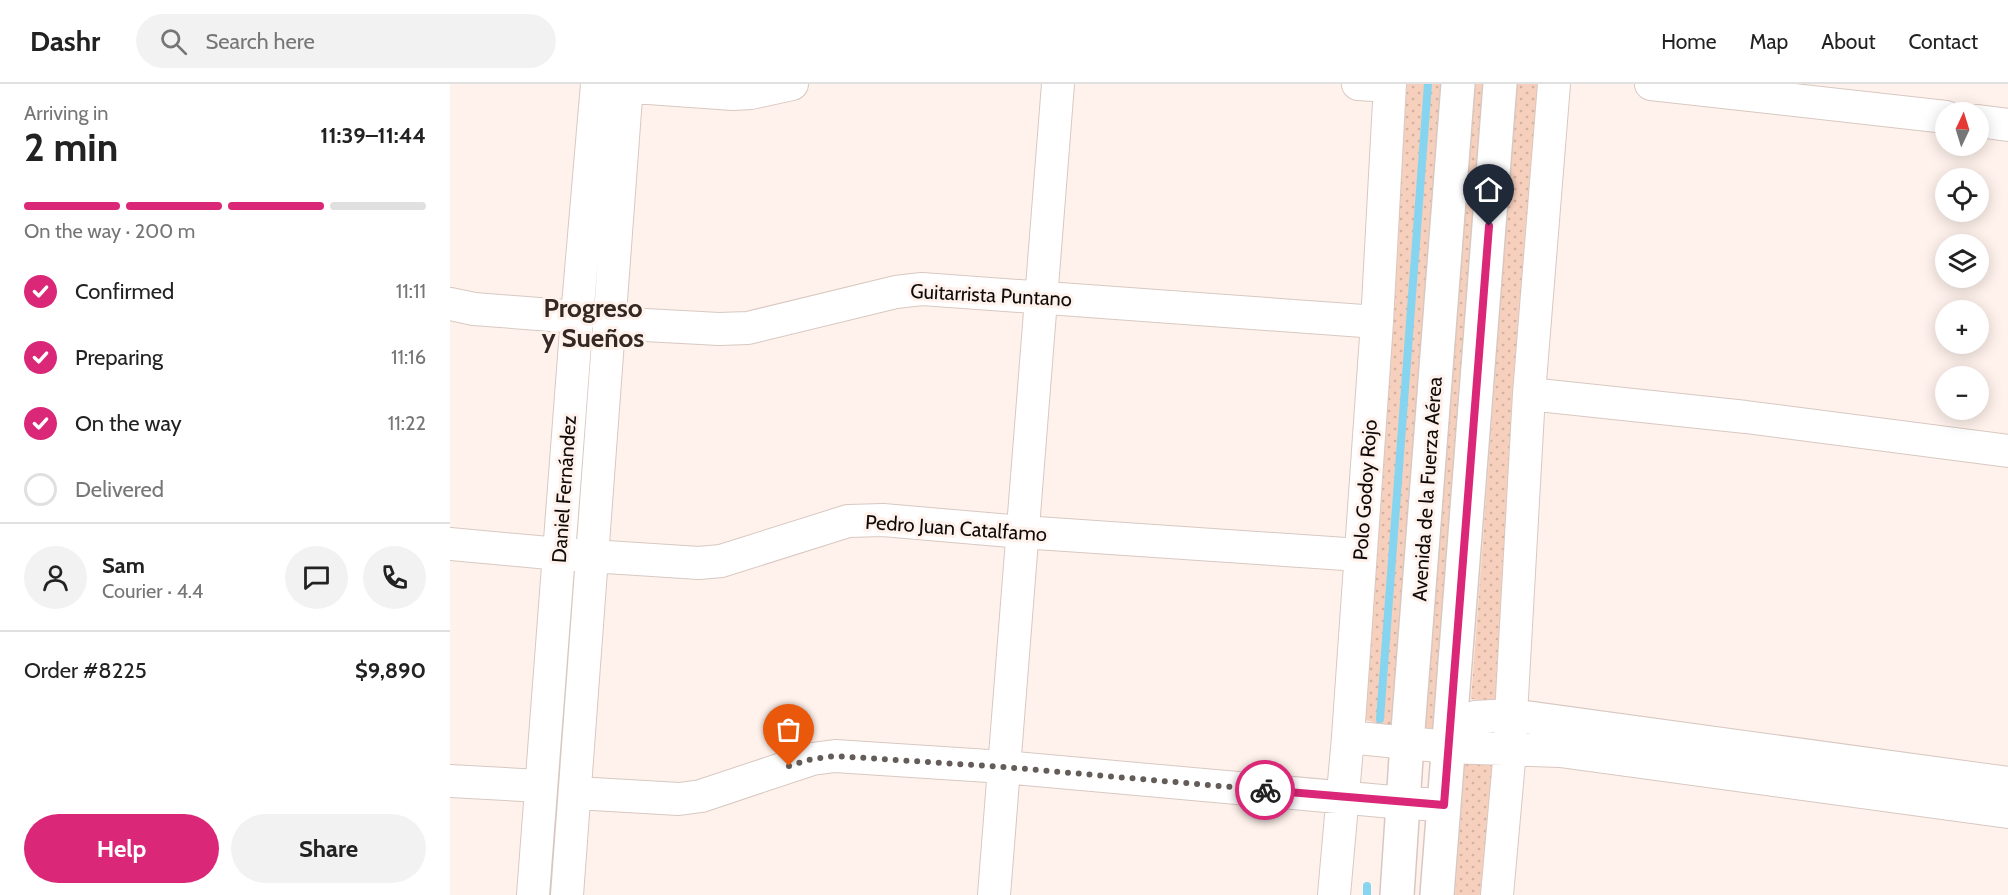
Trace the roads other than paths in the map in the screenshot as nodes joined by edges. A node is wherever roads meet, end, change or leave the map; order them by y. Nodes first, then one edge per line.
1 (591, 84) edge
2 (792, 84) edge
3 (1058, 84) edge
4 (1358, 84) edge
5 (1458, 84) edge
6 (1500, 84) edge
7 (1554, 84) edge
8 (1651, 84) edge
9 (612, 85) edge
10 (1390, 85) edge
11 (1935, 116) edge
12 (1989, 122) edge
13 (2008, 124) edge
14 (1042, 296) junction
15 (450, 304) edge
16 (577, 317) junction
17 (1377, 322) junction
18 (608, 323) junction
19 (1529, 394) junction
20 (2008, 451) edge
21 (1022, 532) junction
22 (450, 544) edge
23 (560, 554) junction
24 (1360, 555) junction
25 (592, 556) junction
26 (1510, 716) junction
27 (1348, 737) junction
28 (1407, 743) junction
29 (1448, 747) junction
30 (1510, 750) junction
31 (1004, 767) junction
32 (450, 781) edge
33 (2008, 783) edge
34 (541, 786) junction
35 (576, 793) junction
36 (1342, 797) junction
37 (1404, 803) junction
38 (1444, 805) junction
39 (2008, 812) edge
40 (533, 895) edge
41 (567, 895) edge
42 (994, 895) edge
43 (1334, 895) edge
44 (1397, 895) edge
45 (1437, 895) edge
46 (1497, 895) edge

1 - 9 street
2 - 9 street
3 - 14 street
4 - 10 street
5 - 28 main road, Avenida de la Fuerza Aérea
6 - 29 main road, Avenida de la Fuerza Aérea
7 - 19 street
8 - 11 street
9 - 16 street, Daniel Fernández
9 - 18 street, Daniel Fernández
10 - 17 street, Polo Godoy Rojo
12 - 13 street
14 - 17 street, Guitarrista Puntano
14 - 18 street, Guitarrista Puntano
14 - 21 street
15 - 16 street
16 - 23 street, Daniel Fernández
17 - 24 street, Polo Godoy Rojo
18 - 25 street, Daniel Fernández
19 - 20 street
19 - 26 street
21 - 24 street, Pedro Juan Catalfamo
21 - 25 street, Pedro Juan Catalfamo
21 - 31 street
22 - 23 street, Pedro Juan Catalfamo
23 - 25 street, Pedro Juan Catalfamo
23 - 34 street, Daniel Fernández
24 - 27 street, Polo Godoy Rojo
25 - 35 street, Daniel Fernández
26 - 29 street
26 - 30 street
26 - 33 street
27 - 28 street
27 - 36 street, Polo Godoy Rojo
28 - 29 street
28 - 37 main road, Avenida de la Fuerza Aérea
29 - 30 street
29 - 38 main road, Avenida de la Fuerza Aérea
30 - 39 street
30 - 46 street
31 - 35 street
31 - 36 street
31 - 42 street
32 - 34 street
34 - 40 street, Daniel Fernández
35 - 41 street, Daniel Fernández
36 - 37 street
36 - 43 street, Polo Godoy Rojo
37 - 38 street
37 - 44 main road, Avenida de la Fuerza Aérea
38 - 45 main road, Avenida de la Fuerza Aérea

